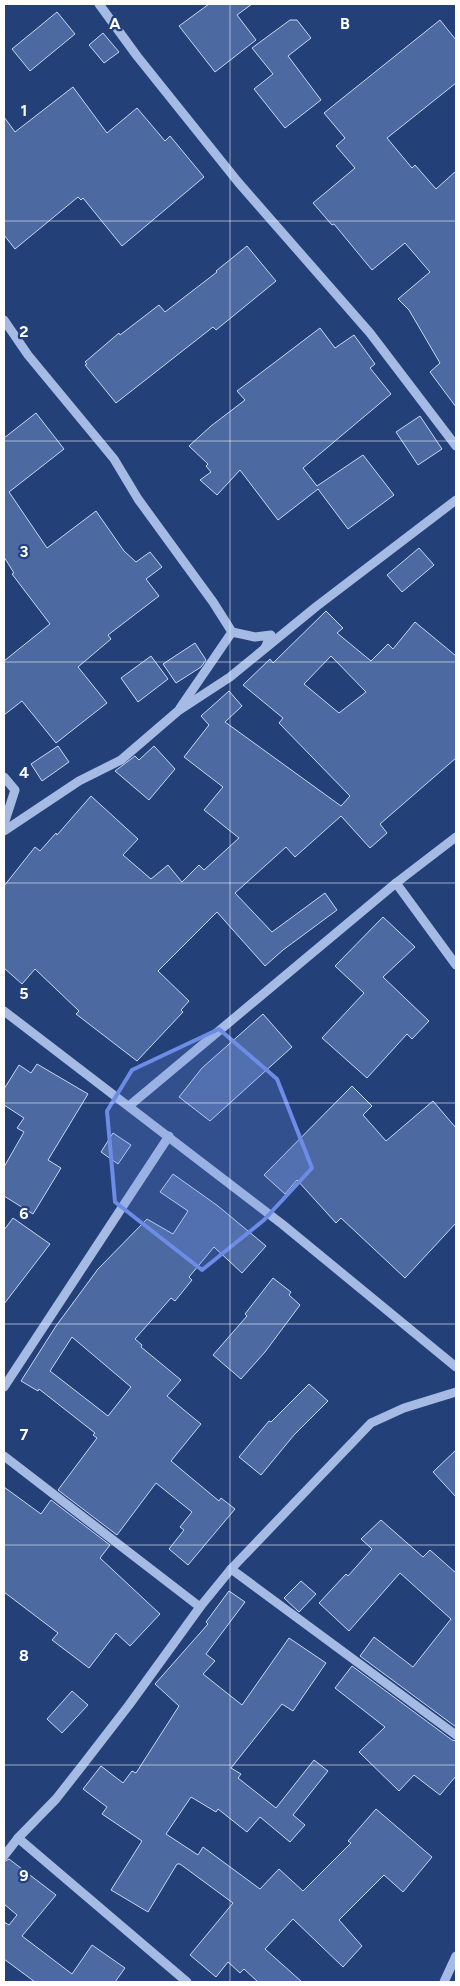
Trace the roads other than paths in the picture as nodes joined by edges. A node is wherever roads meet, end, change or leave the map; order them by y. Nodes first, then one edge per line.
1 (99, 4) edge
2 (4, 320) edge
3 (456, 446) edge
4 (456, 500) edge
5 (232, 632) junction
6 (264, 651) junction
7 (178, 711) junction
8 (4, 777) edge
9 (4, 824) edge
10 (4, 831) edge
11 (456, 837) edge
12 (396, 883) junction
13 (456, 965) edge
14 (4, 1011) edge
15 (129, 1106) junction
16 (169, 1136) junction
17 (456, 1367) edge
18 (4, 1385) edge
19 (456, 1392) edge
20 (4, 1456) edge
21 (231, 1569) junction
22 (200, 1607) junction
23 (456, 1735) edge
24 (18, 1838) junction
25 (4, 1856) edge
26 (456, 1956) edge
27 (187, 1982) edge
28 (444, 1982) edge

1 - 3 street
2 - 5 street
4 - 6 street
5 - 6 street
5 - 7 street
6 - 7 street
7 - 10 street
8 - 9 street
11 - 12 street
12 - 13 street
12 - 15 street
14 - 15 street
15 - 16 street
16 - 17 street
16 - 18 street
19 - 21 street
20 - 22 street
21 - 22 street
21 - 23 street
22 - 24 street
24 - 25 street
24 - 27 street
26 - 28 street

